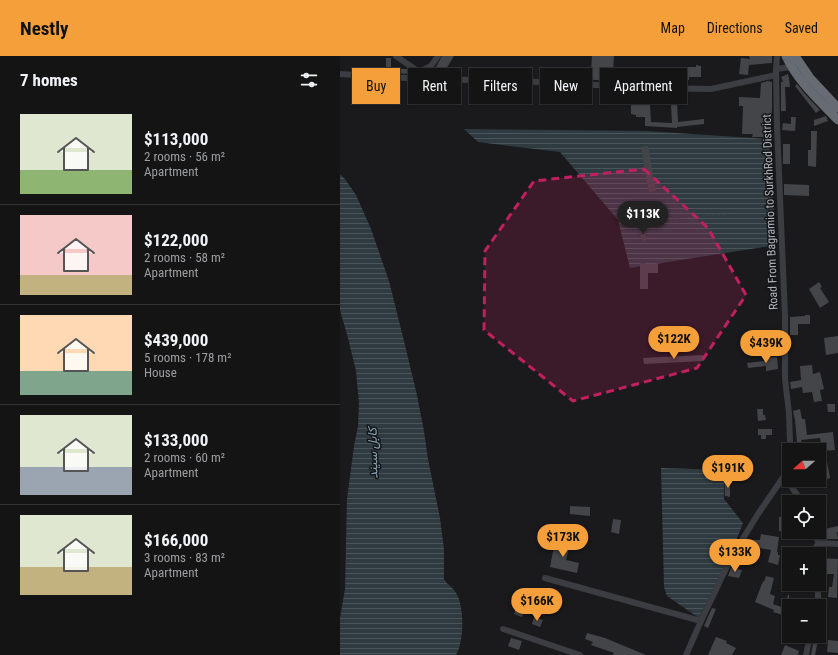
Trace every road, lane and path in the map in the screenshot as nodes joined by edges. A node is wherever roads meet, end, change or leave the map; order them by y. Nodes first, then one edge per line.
1 (396, 56) edge
2 (438, 56) edge
3 (777, 56) edge
4 (786, 56) edge
5 (795, 56) edge
6 (791, 67) junction
7 (776, 72) junction
8 (340, 74) edge
9 (837, 115) edge
10 (729, 214) dead end
11 (643, 222) dead end
12 (790, 443) edge
13 (782, 479) edge
14 (817, 539) edge
15 (819, 543) junction
16 (838, 544) edge
17 (816, 547) edge
18 (545, 578) dead end
19 (701, 620) junction
20 (503, 629) dead end
21 (809, 643) edge
22 (580, 655) edge
23 (686, 655) edge
24 (806, 655) edge

1 - 2 street
3 - 7 street, Road From Bagramio to SurkhRod District
4 - 6 highway
5 - 9 highway
6 - 7 street
6 - 9 highway
7 - 8 street
7 - 12 street, Road From Bagramio to SurkhRod District
10 - 11 path
13 - 19 street, Road From Bagramio to SurkhRod District
14 - 15 street
15 - 16 street
15 - 17 street
18 - 19 street
19 - 23 street, Road From Bagramio to SurkhRod District
20 - 22 street
21 - 24 street

